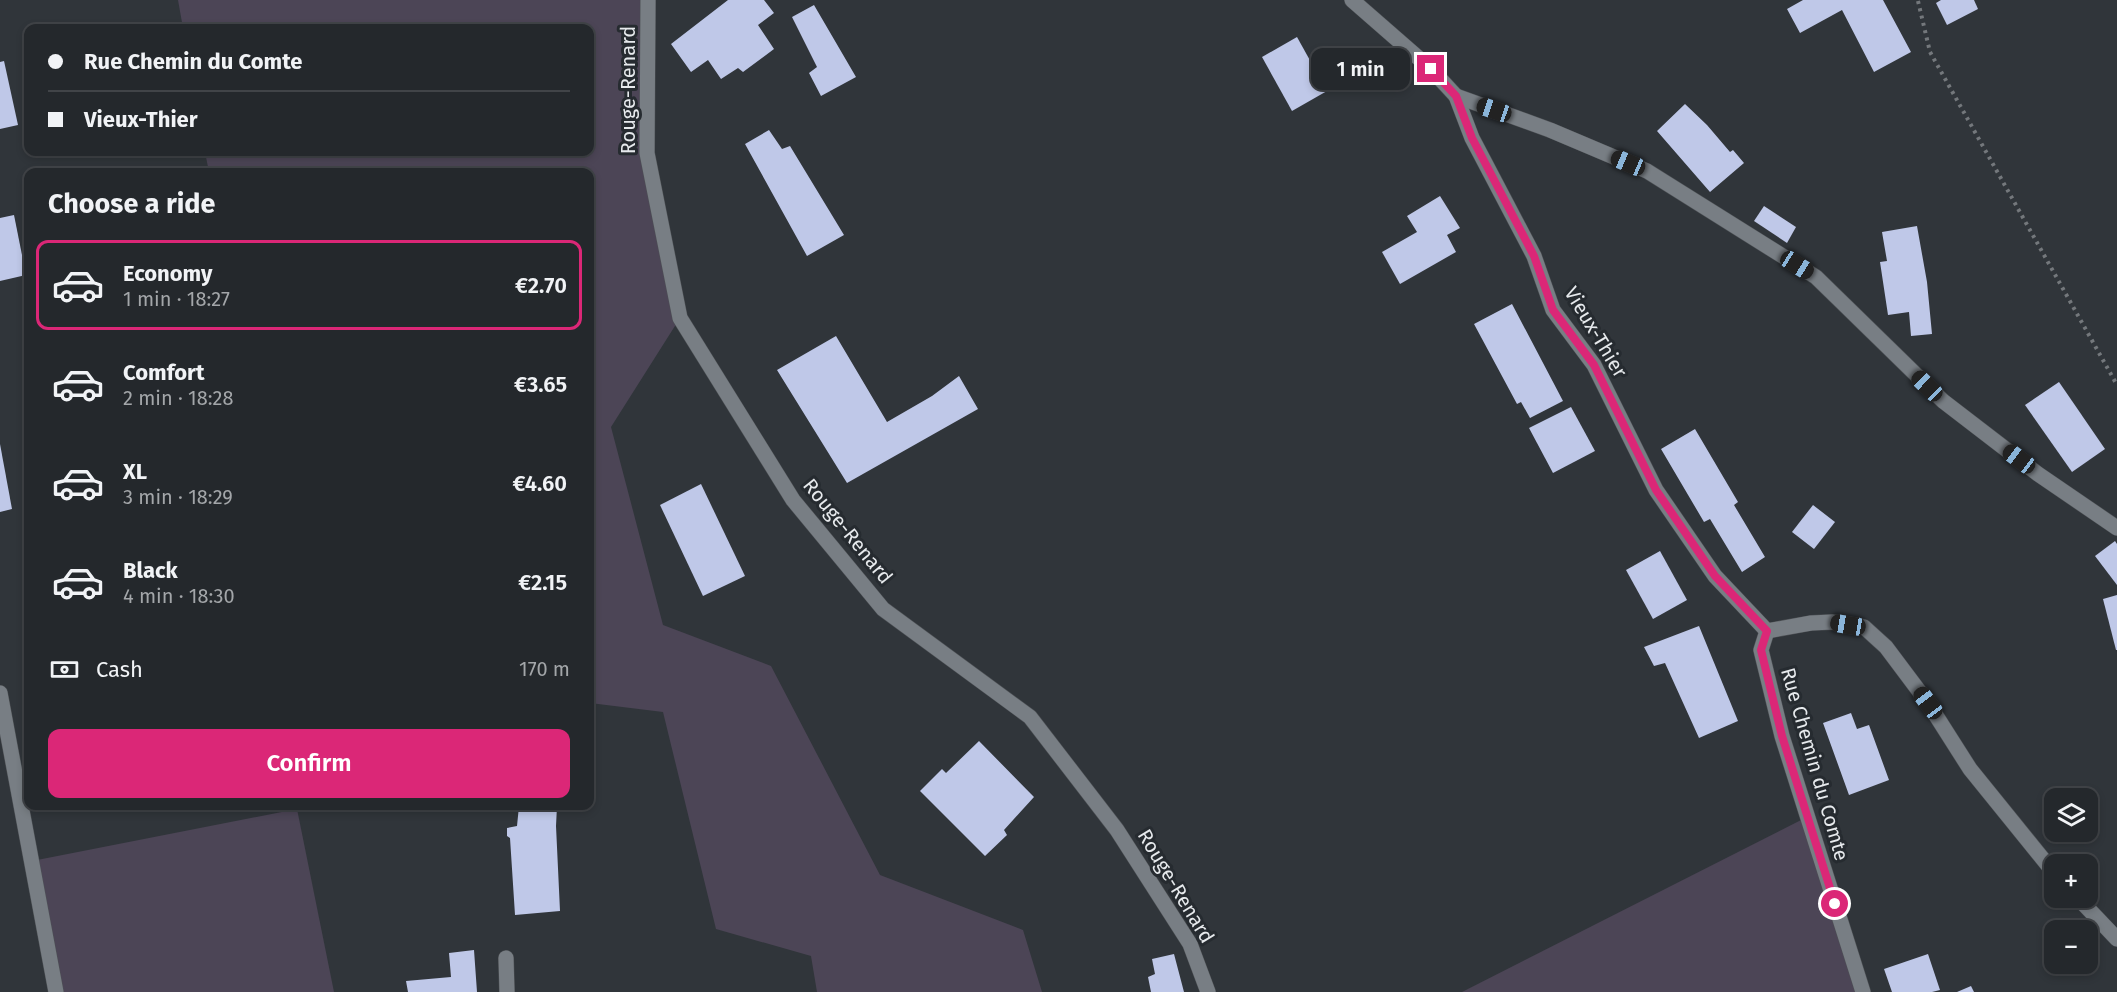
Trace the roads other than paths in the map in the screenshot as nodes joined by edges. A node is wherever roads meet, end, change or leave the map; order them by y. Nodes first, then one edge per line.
1 (648, 0) edge
2 (1352, 0) edge
3 (1456, 96) junction
4 (2117, 528) edge
5 (1767, 631) junction
6 (0, 693) edge
7 (2044, 860) edge
8 (2087, 908) edge
9 (2117, 939) edge
10 (506, 958) dead end
11 (56, 992) edge
12 (507, 992) edge
13 (1208, 992) edge
14 (1863, 992) edge

1 - 13 street, Rouge-Renard
2 - 3 street, Vieux-Thier
3 - 4 street
3 - 5 street, Vieux-Thier
5 - 7 street
5 - 14 street, Rue Chemin du Comte
6 - 11 street
8 - 9 street
10 - 12 street

